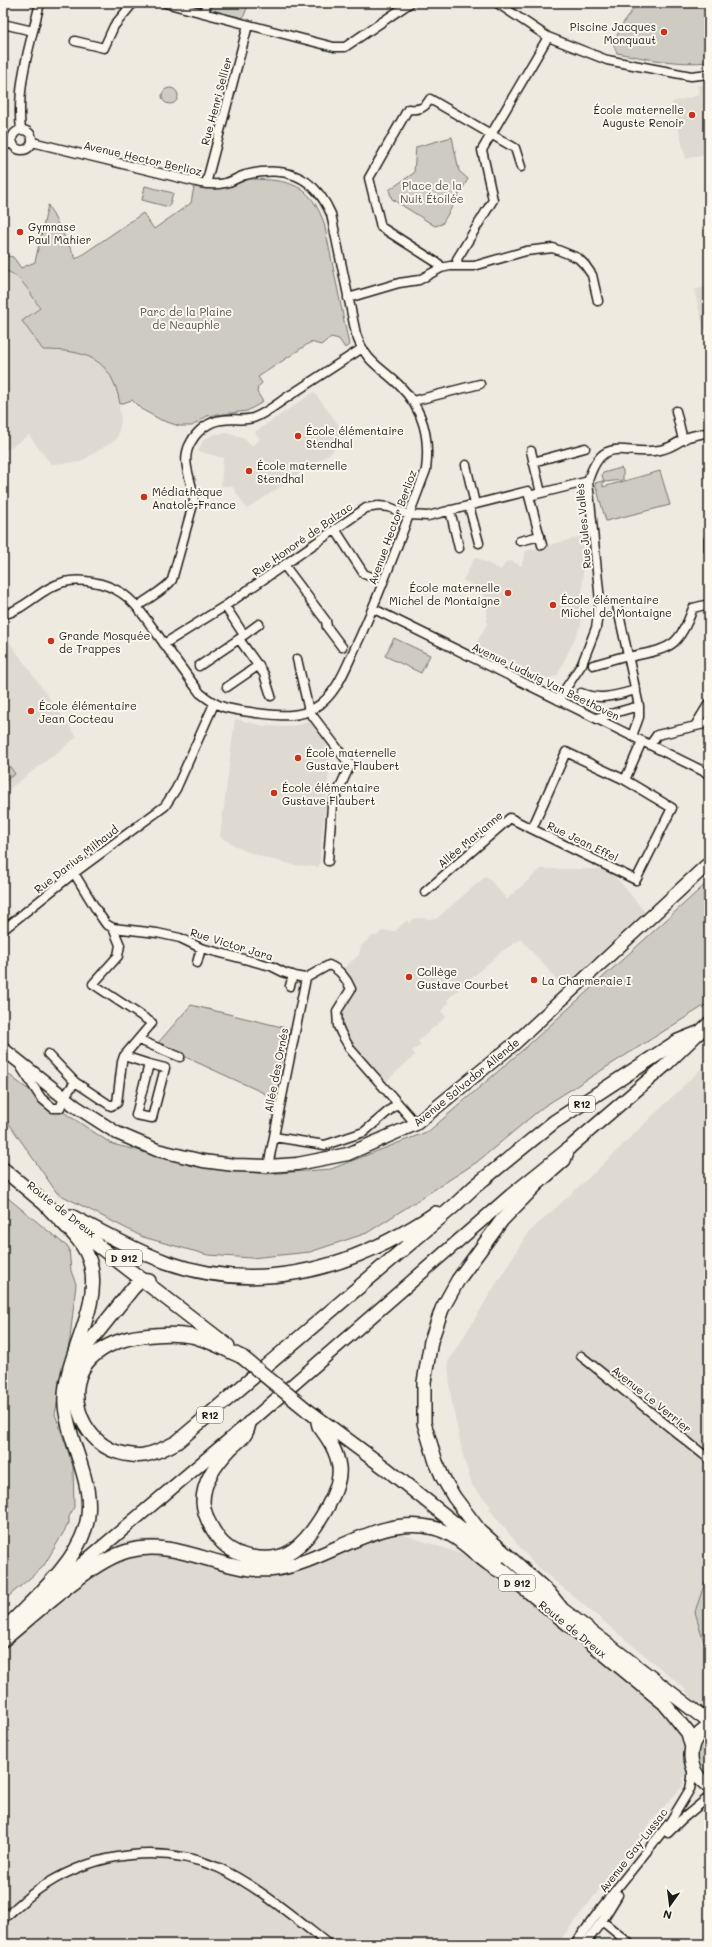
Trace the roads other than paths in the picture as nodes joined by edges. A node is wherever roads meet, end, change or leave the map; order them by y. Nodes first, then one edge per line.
1 (40, 3) edge
2 (133, 3) edge
3 (165, 3) edge
4 (207, 3) edge
5 (410, 3) edge
6 (497, 3) edge
7 (204, 13) junction
8 (3, 24) edge
9 (248, 25) junction
10 (33, 31) junction
11 (548, 37) junction
12 (75, 41) dead end
13 (709, 74) edge
14 (21, 130) junction
15 (491, 133) junction
16 (32, 142) junction
17 (13, 143) junction
18 (3, 146) edge
19 (521, 167) dead end
20 (206, 184) junction
21 (458, 265) junction
22 (441, 268) junction
23 (348, 298) junction
24 (598, 300) dead end
25 (361, 349) junction
26 (480, 384) dead end
27 (413, 401) junction
28 (676, 411) dead end
29 (709, 432) edge
30 (683, 440) junction
31 (585, 448) dead end
32 (531, 451) dead end
33 (533, 462) junction
34 (466, 465) dead end
35 (585, 482) dead end
36 (542, 493) junction
37 (529, 496) junction
38 (472, 505) junction
39 (450, 510) junction
40 (409, 515) junction
41 (335, 529) junction
42 (540, 536) junction
43 (709, 539) edge
44 (520, 541) dead end
45 (479, 543) dead end
46 (542, 545) dead end
47 (459, 548) dead end
48 (709, 550) edge
49 (284, 565) junction
50 (374, 578) dead end
51 (709, 604) edge
52 (617, 605) dead end
53 (225, 606) junction
54 (137, 607) junction
55 (374, 609) junction
56 (3, 615) edge
57 (259, 624) dead end
58 (241, 637) junction
59 (164, 644) junction
60 (342, 647) dead end
61 (629, 656) junction
62 (297, 659) dead end
63 (258, 665) junction
64 (593, 665) dead end
65 (199, 666) dead end
66 (227, 687) dead end
67 (636, 690) junction
68 (581, 693) dead end
69 (271, 696) dead end
70 (558, 700) junction
71 (709, 703) edge
72 (214, 704) junction
73 (639, 706) junction
74 (309, 711) junction
75 (596, 718) junction
76 (709, 723) edge
77 (695, 726) junction
78 (632, 736) junction
79 (642, 740) junction
80 (650, 745) junction
81 (709, 774) edge
82 (625, 780) junction
83 (532, 829) junction
84 (328, 861) dead end
85 (709, 864) edge
86 (74, 873) junction
87 (425, 892) dead end
88 (113, 928) junction
89 (3, 930) edge
90 (201, 948) junction
91 (196, 963) dead end
92 (293, 975) junction
93 (306, 978) junction
94 (290, 986) dead end
95 (709, 1023) edge
96 (698, 1033) junction
97 (139, 1040) junction
98 (3, 1049) edge
99 (48, 1054) dead end
100 (124, 1056) junction
101 (180, 1057) dead end
102 (16, 1060) junction
103 (149, 1064) junction
104 (75, 1082) junction
105 (65, 1096) junction
106 (398, 1103) junction
107 (416, 1124) junction
108 (274, 1137) junction
109 (568, 1149) junction
110 (3, 1162) edge
111 (268, 1166) junction
112 (3, 1169) edge
113 (474, 1187) junction
114 (45, 1204) junction
115 (71, 1216) junction
116 (141, 1280) junction
117 (156, 1284) junction
118 (174, 1303) junction
119 (581, 1356) dead end
120 (242, 1357) junction
121 (71, 1365) junction
122 (312, 1414) junction
123 (249, 1424) junction
124 (330, 1428) junction
125 (709, 1459) edge
126 (507, 1574) junction
127 (561, 1608) junction
128 (6, 1628) edge
129 (3, 1640) edge
130 (709, 1722) edge
131 (709, 1727) edge
132 (692, 1748) junction
133 (691, 1764) junction
134 (709, 1786) edge
135 (709, 1797) edge
136 (3, 1919) edge
137 (602, 1922) junction
138 (328, 1944) edge
139 (575, 1944) edge
140 (585, 1944) edge
141 (630, 1944) edge

1 - 10 street
2 - 12 street
3 - 7 street
4 - 7 street
5 - 9 street
6 - 11 street
7 - 9 street
8 - 10 street
9 - 20 street, Rue Henri Sellier
10 - 14 street
11 - 13 street
11 - 15 street
14 - 16 street
14 - 17 street
15 - 19 street
15 - 21 street
15 - 22 street
16 - 17 street
16 - 20 street, Avenue Hector Berlioz
17 - 18 street
20 - 23 street, Avenue Hector Berlioz
21 - 22 street
21 - 24 street
22 - 23 street
23 - 25 street, Avenue Hector Berlioz
25 - 27 street, Avenue Hector Berlioz
25 - 54 street
26 - 27 street
27 - 40 street, Avenue Hector Berlioz
28 - 30 street
29 - 30 street, Rue Jules Vallès
30 - 70 street, Rue Jules Vallès
31 - 33 street
32 - 33 street
33 - 36 street
34 - 38 street
35 - 36 street
36 - 37 street
37 - 38 street, Rue Honoré de Balzac
37 - 42 street
38 - 39 street, Rue Honoré de Balzac
38 - 45 street
39 - 40 street, Rue Honoré de Balzac
39 - 47 street
40 - 41 street, Rue Honoré de Balzac
40 - 55 street, Avenue Hector Berlioz
41 - 49 street, Rue Honoré de Balzac
41 - 50 street
42 - 44 street
42 - 46 street
43 - 48 street
49 - 53 street, Rue Honoré de Balzac
49 - 60 street
51 - 61 street
52 - 61 street
53 - 58 street
53 - 59 street, Rue Honoré de Balzac
54 - 56 street, Avenue Hector Berlioz
54 - 59 street, Avenue Hector Berlioz
55 - 70 street, Avenue Ludwig Van Beethoven
55 - 74 street, Avenue Hector Berlioz
57 - 58 street
58 - 63 street
58 - 65 street
59 - 72 street, Avenue Hector Berlioz
61 - 64 street
61 - 67 street
62 - 74 street
63 - 66 street
63 - 69 street
67 - 68 street
67 - 73 street
70 - 75 street, Avenue Ludwig Van Beethoven
71 - 77 street
72 - 74 street, Avenue Hector Berlioz
72 - 86 street, Rue Darius Milhaud
73 - 75 street
73 - 78 street
74 - 84 street
75 - 78 street, Avenue Ludwig Van Beethoven
76 - 77 street
77 - 80 street
78 - 79 street, Avenue Ludwig Van Beethoven
79 - 80 street, Avenue Ludwig Van Beethoven
79 - 82 street
80 - 81 street, Avenue Ludwig Van Beethoven
82 - 83 street, Rue Jean Effel
82 - 83 street, Rue Jean Effel
83 - 87 street, Allée Marianne
85 - 107 main road, Avenue Salvador Allende
86 - 88 street
86 - 89 street, Rue Darius Milhaud
88 - 90 street, Rue Victor Jara
88 - 97 street
90 - 91 street
90 - 92 street, Rue Victor Jara
92 - 93 street, Rue Victor Jara
92 - 94 street
93 - 106 street
93 - 108 street, Allée des Ornés
95 - 96 main road, R12
96 - 109 main road, R12
96 - 113 main road, R12
97 - 100 street
97 - 101 street
98 - 102 main road, Avenue Salvador Allende
99 - 104 street
100 - 103 street
100 - 104 street
102 - 105 main road, Avenue Salvador Allende
102 - 105 street
103 - 103 street
104 - 105 street
105 - 111 main road, Avenue Salvador Allende
106 - 107 street
106 - 108 street
107 - 111 main road, Avenue Salvador Allende
108 - 111 street, Allée des Ornés
109 - 123 main road, R12
109 - 127 main road, R12
110 - 115 main road, Route de Dreux / D 912
112 - 114 main road, Route de Dreux / D 912
113 - 115 main road, R12
113 - 120 main road, R12
114 - 116 main road, Route de Dreux / D 912
114 - 121 main road, R12
115 - 117 main road, Route de Dreux / D 912
116 - 117 main road
116 - 118 main road, Route de Dreux / D 912
116 - 121 main road
117 - 118 main road, Route de Dreux / D 912
118 - 120 main road, Route de Dreux / D 912
119 - 125 street, Avenue Le Verrier
120 - 122 main road, Route de Dreux / D 912, bridge
121 - 128 main road, R12
122 - 123 main road, R12
122 - 124 main road, Route de Dreux / D 912
123 - 128 main road, R12
124 - 126 main road, Route de Dreux / D 912
124 - 127 main road, Route de Dreux / D 912
126 - 129 main road
126 - 132 main road, Route de Dreux / D 912
127 - 130 main road, Route de Dreux / D 912
131 - 132 main road
132 - 133 main road
133 - 134 main road
133 - 139 street, Avenue Gay-Lussac
135 - 137 street, Avenue Gay-Lussac
136 - 138 street
137 - 140 street, Avenue Gay-Lussac
137 - 141 street

